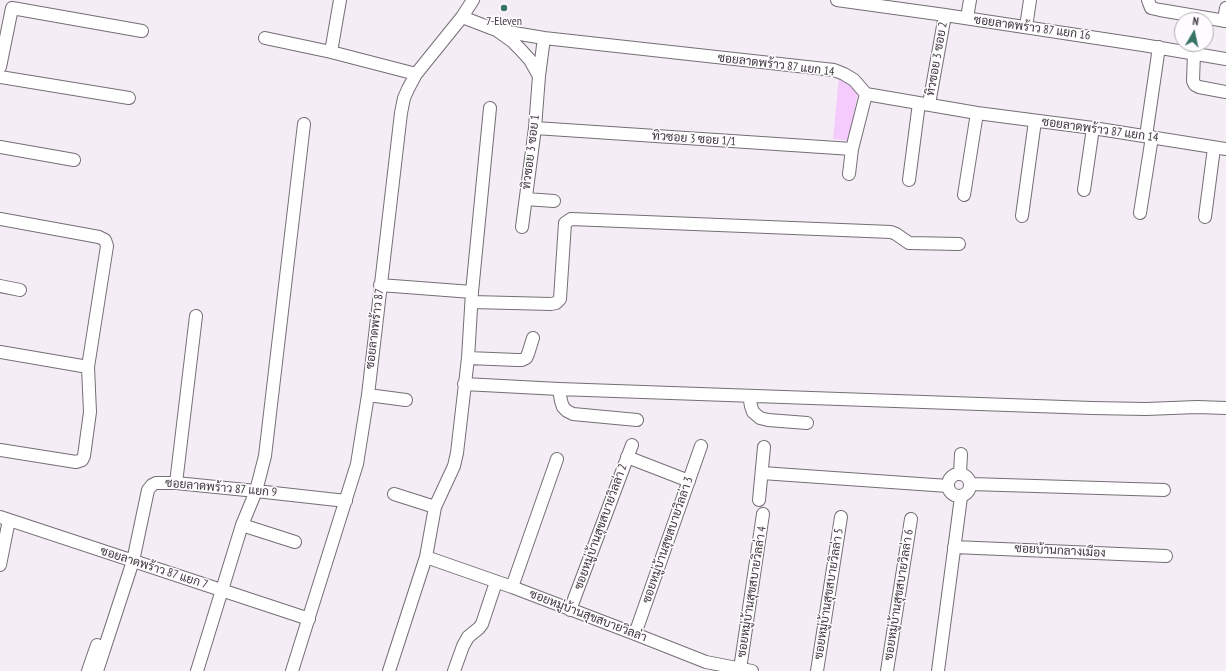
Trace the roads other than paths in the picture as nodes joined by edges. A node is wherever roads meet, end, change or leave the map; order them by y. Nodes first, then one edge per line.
1 (340, 0) edge
2 (473, 0) edge
3 (837, 0) edge
4 (970, 0) edge
5 (1030, 0) edge
6 (1148, 0) edge
7 (912, 5) edge
8 (1226, 8) edge
9 (945, 15) junction
10 (462, 17) junction
11 (967, 18) junction
12 (1225, 21) edge
13 (1026, 27) junction
14 (496, 30) junction
15 (142, 31) dead end
16 (265, 38) dead end
17 (544, 38) junction
18 (2, 41) edge
19 (1159, 47) junction
20 (331, 52) junction
21 (1194, 53) junction
22 (1226, 58) edge
23 (0, 67) edge
24 (416, 74) junction
25 (0, 76) edge
26 (539, 76) junction
27 (1226, 92) edge
28 (866, 94) junction
29 (129, 98) dead end
30 (924, 104) junction
31 (490, 108) dead end
32 (978, 113) junction
33 (1035, 121) junction
34 (304, 124) dead end
35 (535, 128) junction
36 (1093, 128) junction
37 (1149, 137) junction
38 (0, 148) edge
39 (852, 149) junction
40 (1220, 149) edge
41 (74, 160) dead end
42 (850, 174) dead end
43 (909, 180) dead end
44 (1084, 190) dead end
45 (964, 195) dead end
46 (526, 199) junction
47 (554, 201) dead end
48 (1140, 213) dead end
49 (1022, 216) dead end
50 (1205, 217) dead end
51 (0, 220) edge
52 (522, 227) dead end
53 (959, 244) dead end
54 (380, 285) junction
55 (0, 286) edge
56 (20, 290) dead end
57 (472, 297) junction
58 (196, 316) dead end
59 (532, 338) dead end
60 (0, 352) edge
61 (468, 358) junction
62 (88, 367) junction
63 (464, 384) junction
64 (559, 389) junction
65 (368, 395) junction
66 (749, 396) junction
67 (406, 400) dead end
68 (1226, 408) edge
69 (637, 420) dead end
70 (807, 423) dead end
71 (632, 445) dead end
72 (701, 446) dead end
73 (764, 447) dead end
74 (0, 450) edge
75 (961, 454) dead end
76 (627, 457) junction
77 (557, 459) dead end
78 (762, 473) junction
79 (960, 474) junction
80 (689, 481) junction
81 (176, 483) junction
82 (971, 484) junction
83 (948, 486) junction
84 (1164, 490) dead end
85 (256, 491) junction
86 (394, 494) dead end
87 (961, 497) junction
88 (759, 500) dead end
89 (346, 502) junction
90 (435, 507) junction
91 (763, 514) dead end
92 (841, 517) dead end
93 (4, 518) edge
94 (911, 519) dead end
95 (242, 525) junction
96 (295, 542) dead end
97 (954, 547) junction
98 (1166, 556) dead end
99 (426, 557) junction
100 (129, 559) junction
101 (0, 565) edge
102 (496, 582) junction
103 (512, 587) junction
104 (223, 590) junction
105 (570, 610) junction
106 (309, 619) junction
107 (635, 634) junction
108 (746, 670) edge
109 (88, 671) edge
110 (98, 671) edge
111 (197, 671) edge
112 (292, 671) edge
113 (389, 671) edge
114 (454, 671) edge
115 (817, 671) edge
116 (887, 671) edge
117 (938, 671) edge

1 - 20 street
2 - 10 street, ซอยลาดพร้าว 87
3 - 7 street, ซอยลาดพร้าว 87 แยก 16
4 - 11 street
5 - 13 street
6 - 12 street
7 - 9 street, ซอยลาดพร้าว 87 แยก 16
8 - 12 street
9 - 11 street, ซอยลาดพร้าว 87 แยก 16
9 - 30 street, ทิวซอย 3 ซอย 2
10 - 14 street, ซอยลาดพร้าว 87 แยก 14
10 - 24 street, ซอยลาดพร้าว 87
11 - 13 street, ซอยลาดพร้าว 87 แยก 16
13 - 19 street, ซอยลาดพร้าว 87 แยก 16
14 - 17 street, ซอยลาดพร้าว 87 แยก 14
14 - 26 street
15 - 18 street
16 - 20 street
17 - 26 street, ทิวซอย 3 ซอย 1
17 - 28 street, ซอยลาดพร้าว 87 แยก 14
18 - 23 street
19 - 21 street, ซอยลาดพร้าว 87 แยก 16
19 - 37 street
20 - 24 street
21 - 22 street, ซอยลาดพร้าว 87 แยก 16
21 - 27 street
24 - 54 street, ซอยลาดพร้าว 87
25 - 29 street
26 - 35 street, ทิวซอย 3 ซอย 1
28 - 30 street, ซอยลาดพร้าว 87 แยก 14
28 - 39 street
30 - 32 street, ซอยลาดพร้าว 87 แยก 14
30 - 43 street, ทิวซอย 3 ซอย 2
31 - 57 street
32 - 33 street, ซอยลาดพร้าว 87 แยก 14
32 - 45 street
33 - 36 street, ซอยลาดพร้าว 87 แยก 14
33 - 49 street
34 - 85 street
35 - 39 street, ทิวซอย 3 ซอย 1/1
35 - 46 street, ทิวซอย 3 ซอย 1
36 - 37 street, ซอยลาดพร้าว 87 แยก 14
36 - 44 street
37 - 40 street, ซอยลาดพร้าว 87 แยก 14
37 - 48 street
38 - 41 street
39 - 42 street
40 - 50 street
46 - 47 street
46 - 52 street, ทิวซอย 3 ซอย 1
51 - 62 street
53 - 57 street
54 - 57 street
54 - 65 street, ซอยลาดพร้าว 87
55 - 56 street
57 - 61 street
58 - 81 street
59 - 61 street
60 - 62 street
61 - 63 street
62 - 74 street
63 - 64 street
63 - 90 street
64 - 66 street
64 - 69 street
65 - 67 street
65 - 89 street, ซอยลาดพร้าว 87
66 - 68 street
66 - 70 street
71 - 76 street, ซอยหมู่บ้านสุขสบายวิลล่า 2
72 - 80 street, ซอยหมู่บ้านสุขสบายวิลล่า 3
73 - 78 street
75 - 79 street
76 - 80 street
76 - 105 street, ซอยหมู่บ้านสุขสบายวิลล่า 2
77 - 103 street
78 - 83 street
78 - 88 street
79 - 82 street
79 - 83 street
80 - 107 street, ซอยหมู่บ้านสุขสบายวิลล่า 3
81 - 85 street, ซอยลาดพร้าว 87 แยก 9
81 - 100 street, ซอยลาดพร้าว 87 แยก 9
82 - 84 street
82 - 87 street
83 - 87 street
85 - 89 street, ซอยลาดพร้าว 87 แยก 9
85 - 95 street
86 - 90 street
87 - 97 street
89 - 106 street, ซอยลาดพร้าว 87
90 - 99 street
91 - 108 street, ซอยหมู่บ้านสุขสบายวิลล่า 4
92 - 115 street, ซอยหมู่บ้านสุขสบายวิลล่า 5
93 - 100 street, ซอยลาดพร้าว 87 แยก 7
93 - 101 street
94 - 116 street, ซอยหมู่บ้านสุขสบายวิลล่า 6
95 - 96 street
95 - 104 street
97 - 98 street, ซอยบ้านกลางเมือง
97 - 117 street
99 - 102 street, ซอยหมู่บ้านสุขสบายวิลล่า
99 - 113 street
100 - 104 street, ซอยลาดพร้าว 87 แยก 7
100 - 109 street
100 - 110 street
102 - 103 street, ซอยหมู่บ้านสุขสบายวิลล่า
102 - 114 street
103 - 105 street, ซอยหมู่บ้านสุขสบายวิลล่า
104 - 106 street, ซอยลาดพร้าว 87 แยก 7
104 - 111 street
105 - 107 street, ซอยหมู่บ้านสุขสบายวิลล่า
106 - 112 street, ซอยลาดพร้าว 87
107 - 108 street, ซอยหมู่บ้านสุขสบายวิลล่า

